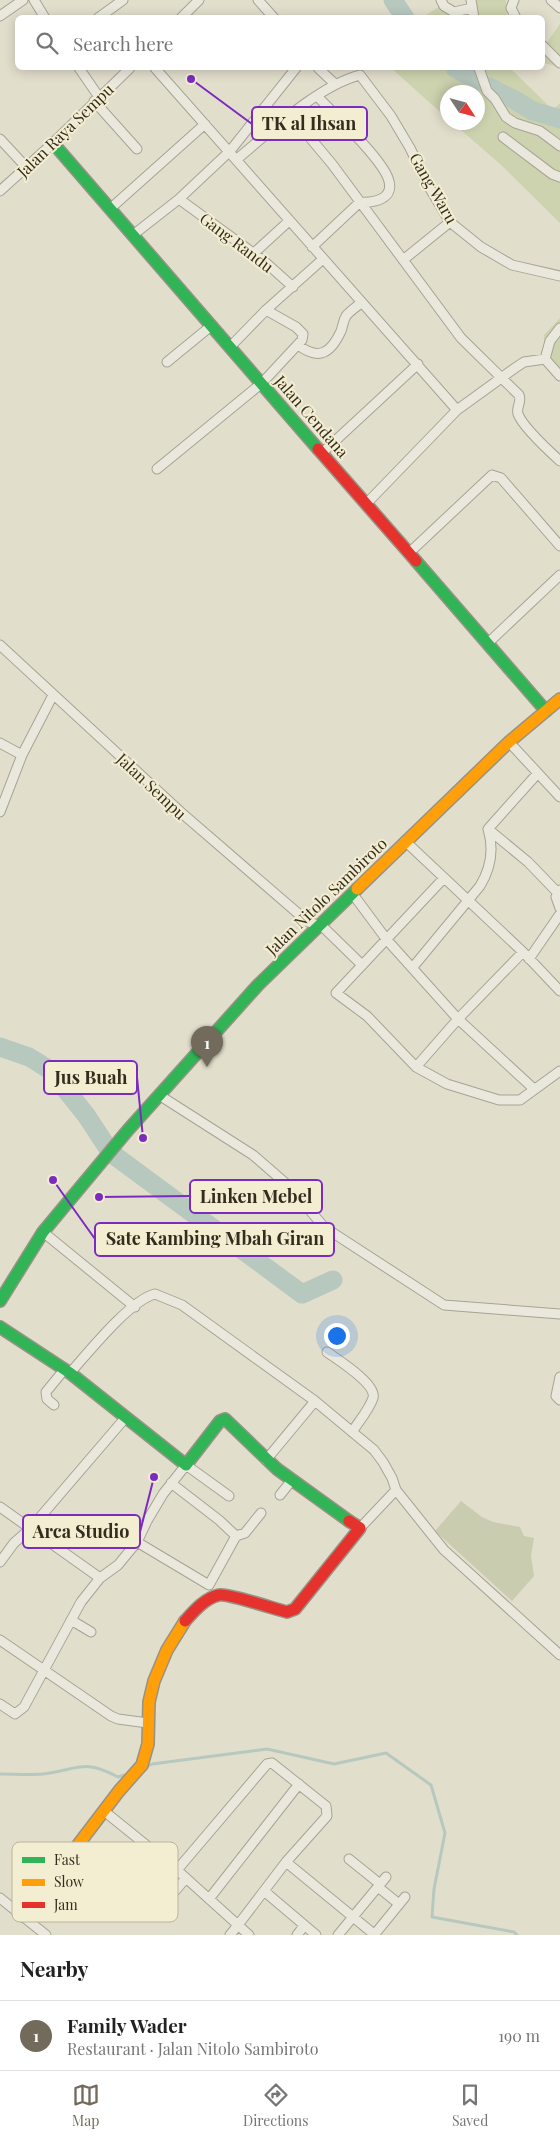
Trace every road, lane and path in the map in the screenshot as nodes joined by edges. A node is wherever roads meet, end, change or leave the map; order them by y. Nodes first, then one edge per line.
1 (24, 0) edge
2 (34, 0) edge
3 (123, 0) edge
4 (199, 0) edge
5 (258, 0) edge
6 (441, 0) edge
7 (514, 0) edge
8 (551, 0) edge
9 (471, 4) edge
10 (560, 8) edge
11 (43, 15) edge
12 (102, 15) edge
13 (184, 15) edge
14 (271, 15) edge
15 (514, 15) edge
16 (0, 16) edge
17 (545, 48) edge
18 (560, 63) edge
19 (80, 70) edge
20 (128, 70) edge
21 (157, 70) edge
22 (294, 70) edge
23 (320, 70) edge
24 (480, 70) edge
25 (335, 84) junction
26 (317, 96) junction
27 (97, 99) junction
28 (291, 115) junction
29 (205, 124) junction
30 (502, 138) dead end
31 (0, 139) edge
32 (54, 143) junction
33 (560, 146) edge
34 (137, 149) dead end
35 (230, 151) junction
36 (237, 159) junction
37 (26, 167) junction
38 (560, 177) edge
39 (0, 191) edge
40 (179, 199) junction
41 (360, 202) junction
42 (111, 208) junction
43 (289, 221) junction
44 (450, 222) junction
45 (133, 235) junction
46 (312, 247) junction
47 (254, 253) junction
48 (323, 259) junction
49 (403, 260) junction
50 (560, 276) edge
51 (293, 287) junction
52 (361, 303) junction
53 (266, 310) junction
54 (211, 326) junction
55 (560, 328) edge
56 (298, 345) junction
57 (230, 347) junction
58 (546, 359) junction
59 (167, 362) dead end
60 (418, 364) junction
61 (560, 376) edge
62 (502, 377) junction
63 (262, 383) junction
64 (457, 410) junction
65 (322, 453) junction
66 (560, 461) edge
67 (157, 469) dead end
68 (367, 503) junction
69 (560, 546) edge
70 (409, 553) junction
71 (560, 575) edge
72 (487, 644) junction
73 (0, 645) edge
74 (53, 695) junction
75 (560, 699) edge
76 (546, 711) junction
77 (509, 742) junction
78 (0, 743) edge
79 (22, 756) junction
80 (538, 773) junction
81 (560, 796) edge
82 (0, 812) edge
83 (488, 829) junction
84 (405, 841) junction
85 (444, 878) junction
86 (559, 891) edge
87 (352, 893) junction
88 (470, 902) junction
89 (560, 908) edge
90 (560, 914) edge
91 (316, 924) junction
92 (387, 940) junction
93 (526, 955) junction
94 (362, 966) junction
95 (413, 967) junction
96 (560, 991) edge
97 (458, 1019) junction
98 (416, 1067) junction
99 (560, 1071) edge
100 (534, 1089) junction
101 (160, 1095) junction
102 (43, 1232) junction
103 (0, 1301) edge
104 (135, 1307) junction
105 (560, 1314) edge
106 (0, 1327) edge
107 (327, 1352) dead end
108 (67, 1371) junction
109 (560, 1377) edge
110 (560, 1400) edge
111 (315, 1401) junction
112 (54, 1405) dead end
113 (126, 1417) junction
114 (352, 1432) junction
115 (266, 1460) junction
116 (186, 1465) junction
117 (292, 1480) junction
118 (171, 1483) junction
119 (396, 1490) junction
120 (280, 1495) dead end
121 (229, 1496) dead end
122 (0, 1507) edge
123 (261, 1513) dead end
124 (360, 1528) junction
125 (30, 1529) junction
126 (236, 1536) junction
127 (137, 1542) junction
128 (0, 1562) edge
129 (100, 1578) junction
130 (209, 1585) junction
131 (217, 1595) junction
132 (72, 1620) junction
133 (91, 1632) dead end
134 (0, 1640) edge
135 (560, 1655) edge
136 (44, 1671) junction
137 (0, 1704) edge
138 (148, 1723) junction
139 (299, 1784) junction
140 (104, 1811) junction
141 (80, 1842) edge
142 (142, 1842) edge
143 (349, 1859) dead end
144 (286, 1862) junction
145 (178, 1869) edge
146 (178, 1871) edge
147 (386, 1877) dead end
148 (186, 1878) junction
149 (379, 1886) junction
150 (178, 1887) edge
151 (264, 1892) junction
152 (0, 1898) edge
153 (209, 1899) junction
154 (12, 1907) edge
155 (354, 1916) junction
156 (30, 1922) edge
157 (238, 1925) junction
158 (304, 1926) junction
159 (46, 1935) edge
160 (230, 1935) edge
161 (249, 1935) edge
162 (297, 1935) edge
163 (316, 1935) edge
164 (338, 1935) edge
165 (374, 1935) edge

1 - 16 street
2 - 11 street
3 - 12 street
4 - 13 street
5 - 14 street
6 - 9 street
7 - 15 street
8 - 10 street
17 - 18 street
19 - 27 street
20 - 27 street, Jalan Raya Sempu
21 - 29 street
22 - 35 street
23 - 25 street
24 - 33 street
25 - 26 street
25 - 44 street, Gang Waru
26 - 28 street
26 - 41 street
27 - 32 street, Jalan Raya Sempu
27 - 34 street
28 - 36 street
28 - 41 street
29 - 35 street
29 - 42 street
30 - 38 street
31 - 37 street
32 - 37 street, Jalan Raya Sempu
32 - 42 street, Jalan Cendana
35 - 36 street
35 - 40 street
36 - 43 street
37 - 39 street, Jalan Raya Sempu
40 - 45 street
40 - 47 street, Gang Randu
41 - 46 street
41 - 49 street
42 - 45 street, Jalan Cendana
43 - 46 street
43 - 47 street
44 - 49 street
44 - 50 street, Gang Waru
45 - 54 street, Jalan Cendana
46 - 48 street
47 - 51 street, Gang Randu
48 - 51 street
48 - 52 street
49 - 62 street
51 - 53 street
52 - 56 street
52 - 60 street
53 - 56 street
53 - 57 street
54 - 57 street, Jalan Cendana
54 - 59 street
55 - 58 street
56 - 63 street
57 - 63 street, Jalan Cendana
58 - 61 street
58 - 62 street
60 - 64 street
60 - 65 street
62 - 64 street
62 - 66 street
63 - 65 street, Jalan Cendana
63 - 67 street
64 - 68 street
65 - 68 street, Jalan Cendana
68 - 70 street, Jalan Cendana
69 - 70 street
70 - 72 street, Jalan Cendana
71 - 72 street
72 - 76 street, Jalan Cendana
73 - 74 street, Jalan Sempu
74 - 79 street
74 - 91 street, Jalan Sempu
75 - 76 street, Jalan Nitolo Sambiroto
76 - 77 street, Jalan Nitolo Sambiroto
77 - 80 street
77 - 84 street, Jalan Nitolo Sambiroto
78 - 79 street
79 - 82 street
80 - 81 street
80 - 83 street
83 - 86 street
83 - 88 street
84 - 85 street
84 - 87 street, Jalan Nitolo Sambiroto
85 - 88 street
85 - 92 street
86 - 89 street
87 - 91 street, Jalan Nitolo Sambiroto
87 - 92 street
88 - 93 street
88 - 95 street
90 - 93 street
91 - 94 street, Jalan Sempu
91 - 101 street, Jalan Nitolo Sambiroto
92 - 94 street
92 - 95 street
93 - 96 street
93 - 97 street
94 - 98 street
95 - 97 street
97 - 98 street
97 - 100 street
98 - 100 street
99 - 100 street
101 - 102 street, Jalan Nitolo Sambiroto
101 - 105 street
102 - 103 street, Jalan Nitolo Sambiroto
102 - 104 street
104 - 108 street
104 - 111 street
106 - 108 street
107 - 114 street
108 - 112 street
108 - 113 street
109 - 110 street
111 - 114 street
111 - 115 street
113 - 116 street
113 - 125 street
114 - 119 street
115 - 116 street
115 - 117 street
116 - 118 street
116 - 121 street
117 - 120 street
117 - 124 street
118 - 126 street
118 - 127 street
119 - 124 street
119 - 135 street
122 - 125 street
123 - 126 street
124 - 131 street
125 - 128 street
125 - 129 street
126 - 130 street
127 - 129 street
127 - 130 street
129 - 132 street
130 - 131 street
131 - 138 street
132 - 133 street
132 - 136 street
134 - 136 street
136 - 137 street
136 - 138 street
138 - 140 street
139 - 144 street
139 - 145 street
139 - 153 street
140 - 141 street
140 - 142 street
143 - 149 street
144 - 151 street
144 - 155 street
146 - 148 street
147 - 149 street
148 - 150 street
148 - 153 street
149 - 155 street
149 - 165 street
151 - 157 street
151 - 158 street
152 - 154 street
153 - 157 street
155 - 164 street
155 - 165 street
156 - 159 street
157 - 160 street
157 - 161 street
158 - 162 street
158 - 163 street

